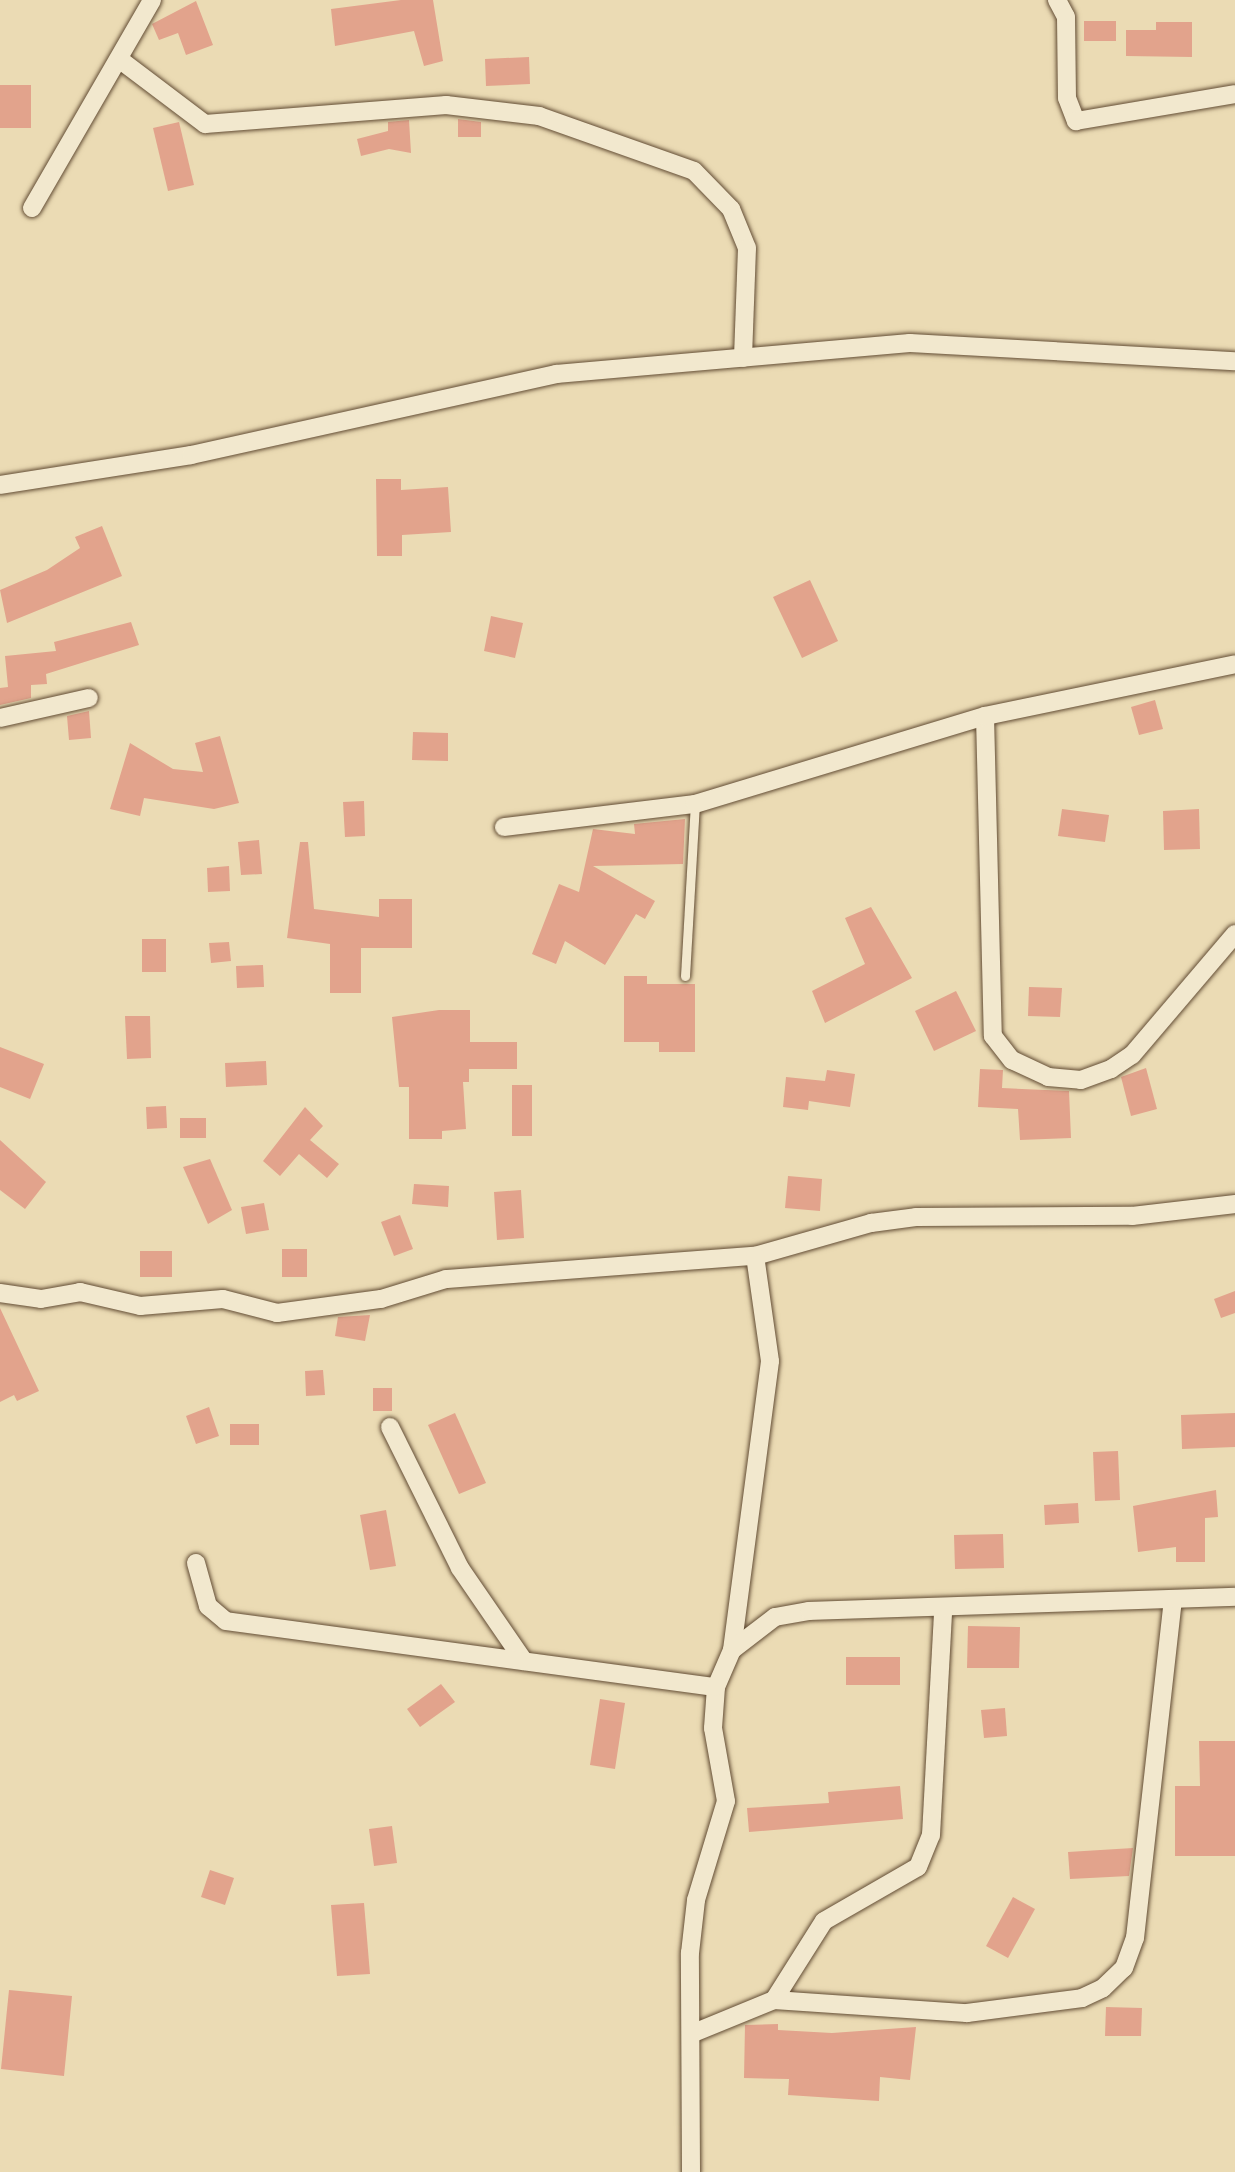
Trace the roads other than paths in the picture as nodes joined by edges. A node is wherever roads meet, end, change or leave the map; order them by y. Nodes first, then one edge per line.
1 (152, 0) edge
2 (1057, 0) edge
3 (119, 59) junction
4 (1235, 94) edge
5 (32, 208) dead end
6 (743, 358) junction
7 (1235, 361) edge
8 (0, 485) edge
9 (1235, 664) edge
10 (89, 698) dead end
11 (985, 716) junction
12 (0, 718) edge
13 (695, 804) junction
14 (504, 827) dead end
15 (1235, 934) edge
16 (685, 976) dead end
17 (1235, 1204) edge
18 (754, 1256) junction
19 (0, 1293) edge
20 (390, 1427) dead end
21 (196, 1563) dead end
22 (1235, 1597) edge
23 (1173, 1600) junction
24 (944, 1610) junction
25 (732, 1650) junction
26 (524, 1661) junction
27 (716, 1687) junction
28 (774, 2000) junction
29 (691, 2034) junction
30 (692, 2172) edge

1 - 3 street
2 - 4 street
3 - 5 street
3 - 6 street
6 - 7 street
6 - 8 street
9 - 11 street
10 - 12 street
11 - 13 street
11 - 15 street
13 - 14 street
13 - 16 lane
17 - 18 street
18 - 19 street
18 - 25 street
20 - 26 street
21 - 26 street
22 - 23 street
23 - 24 street
23 - 28 street
24 - 25 street
24 - 28 street
25 - 27 street
26 - 27 street
27 - 29 street
28 - 29 street
29 - 30 street

